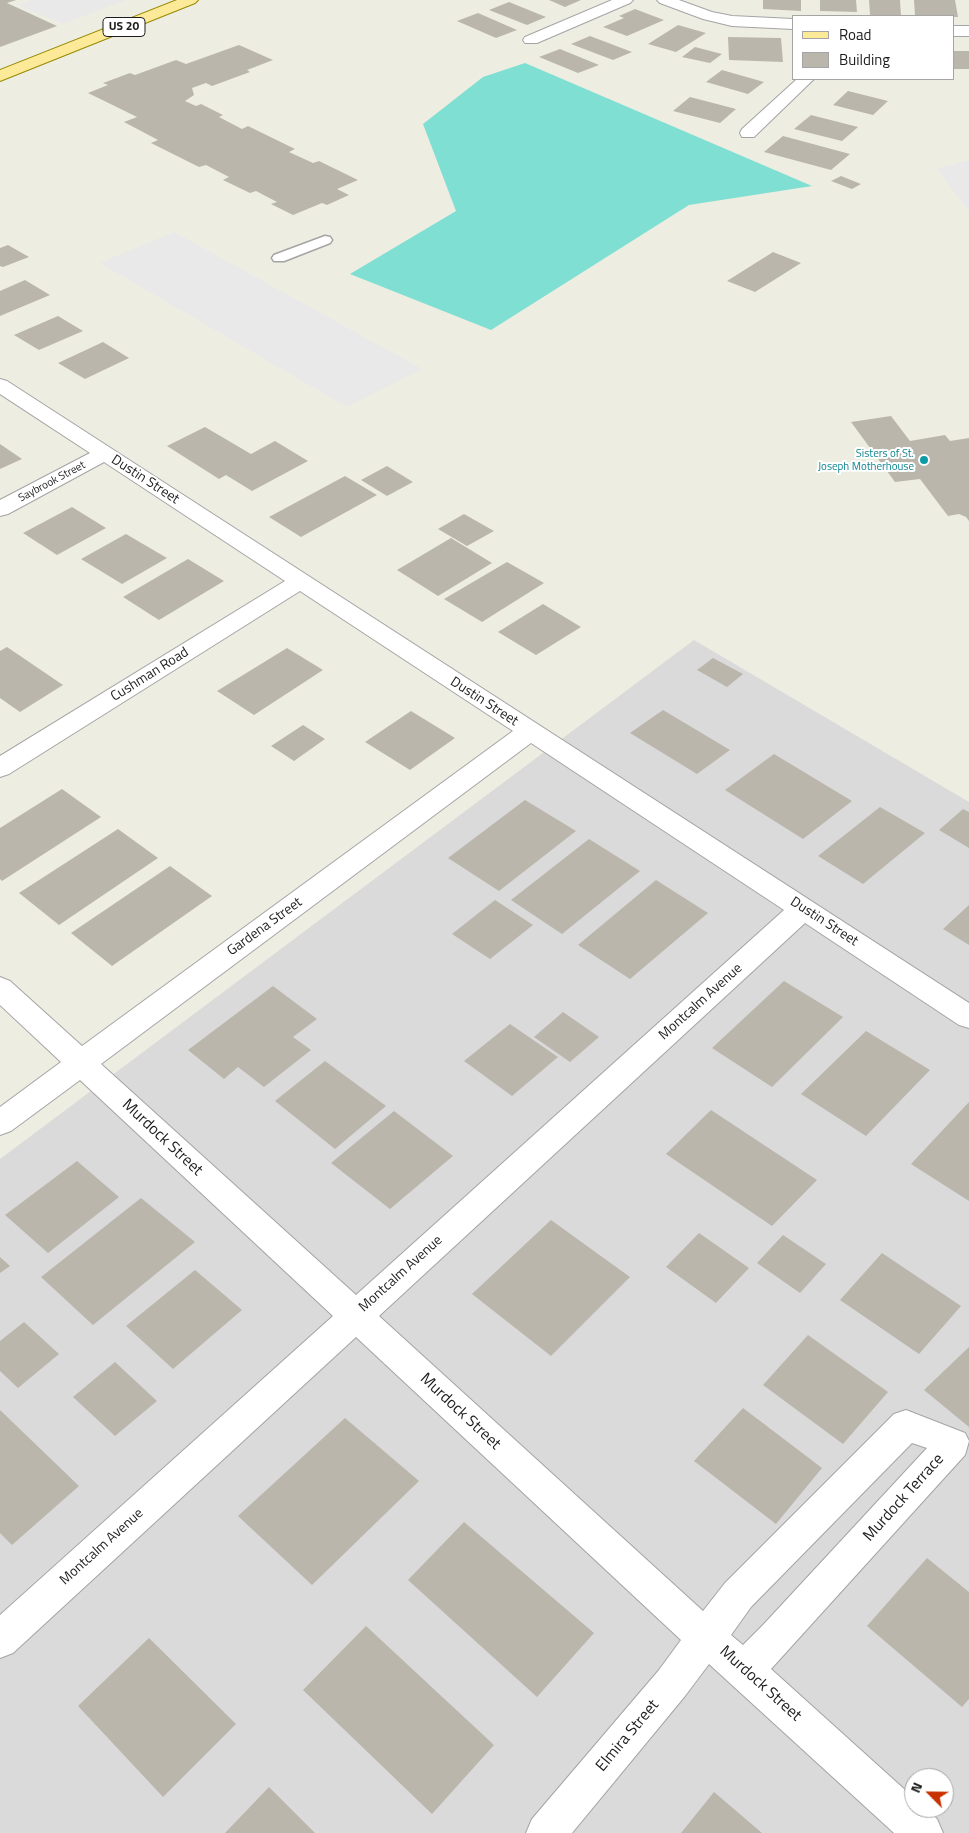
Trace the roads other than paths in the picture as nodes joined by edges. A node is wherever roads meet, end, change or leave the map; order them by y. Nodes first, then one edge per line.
1 (190, 0) edge
2 (626, 0) edge
3 (666, 0) edge
4 (792, 24) edge
5 (954, 30) edge
6 (969, 31) edge
7 (530, 40) dead end
8 (0, 76) edge
9 (805, 80) edge
10 (748, 133) dead end
11 (325, 240) dead end
12 (280, 258) dead end
13 (0, 385) edge
14 (104, 454) junction
15 (0, 509) edge
16 (301, 582) junction
17 (530, 731) junction
18 (0, 768) edge
19 (803, 909) junction
20 (0, 988) edge
21 (969, 1017) edge
22 (81, 1063) junction
23 (0, 1123) edge
24 (356, 1316) junction
25 (706, 1636) junction
26 (0, 1640) edge
27 (744, 1670) junction
28 (546, 1833) edge
29 (923, 1833) edge

1 - 8 main road, US 20
2 - 7 street
3 - 4 street
5 - 6 street
9 - 10 street
11 - 12 lane
13 - 14 street, Dustin Street
14 - 15 street, Saybrook Street
14 - 16 street, Dustin Street
16 - 17 street, Dustin Street
16 - 18 street, Cushman Road
17 - 19 street, Dustin Street
17 - 22 street, Gardena Street
19 - 21 street, Dustin Street
19 - 24 street, Montcalm Avenue
20 - 22 street, Murdock Street
22 - 23 street, Gardena Street
22 - 24 street, Murdock Street
24 - 25 street, Murdock Street
24 - 26 street, Montcalm Avenue
25 - 27 street, Murdock Street
25 - 27 street, Murdock Terrace
25 - 28 street, Elmira Street
27 - 29 street, Murdock Street

